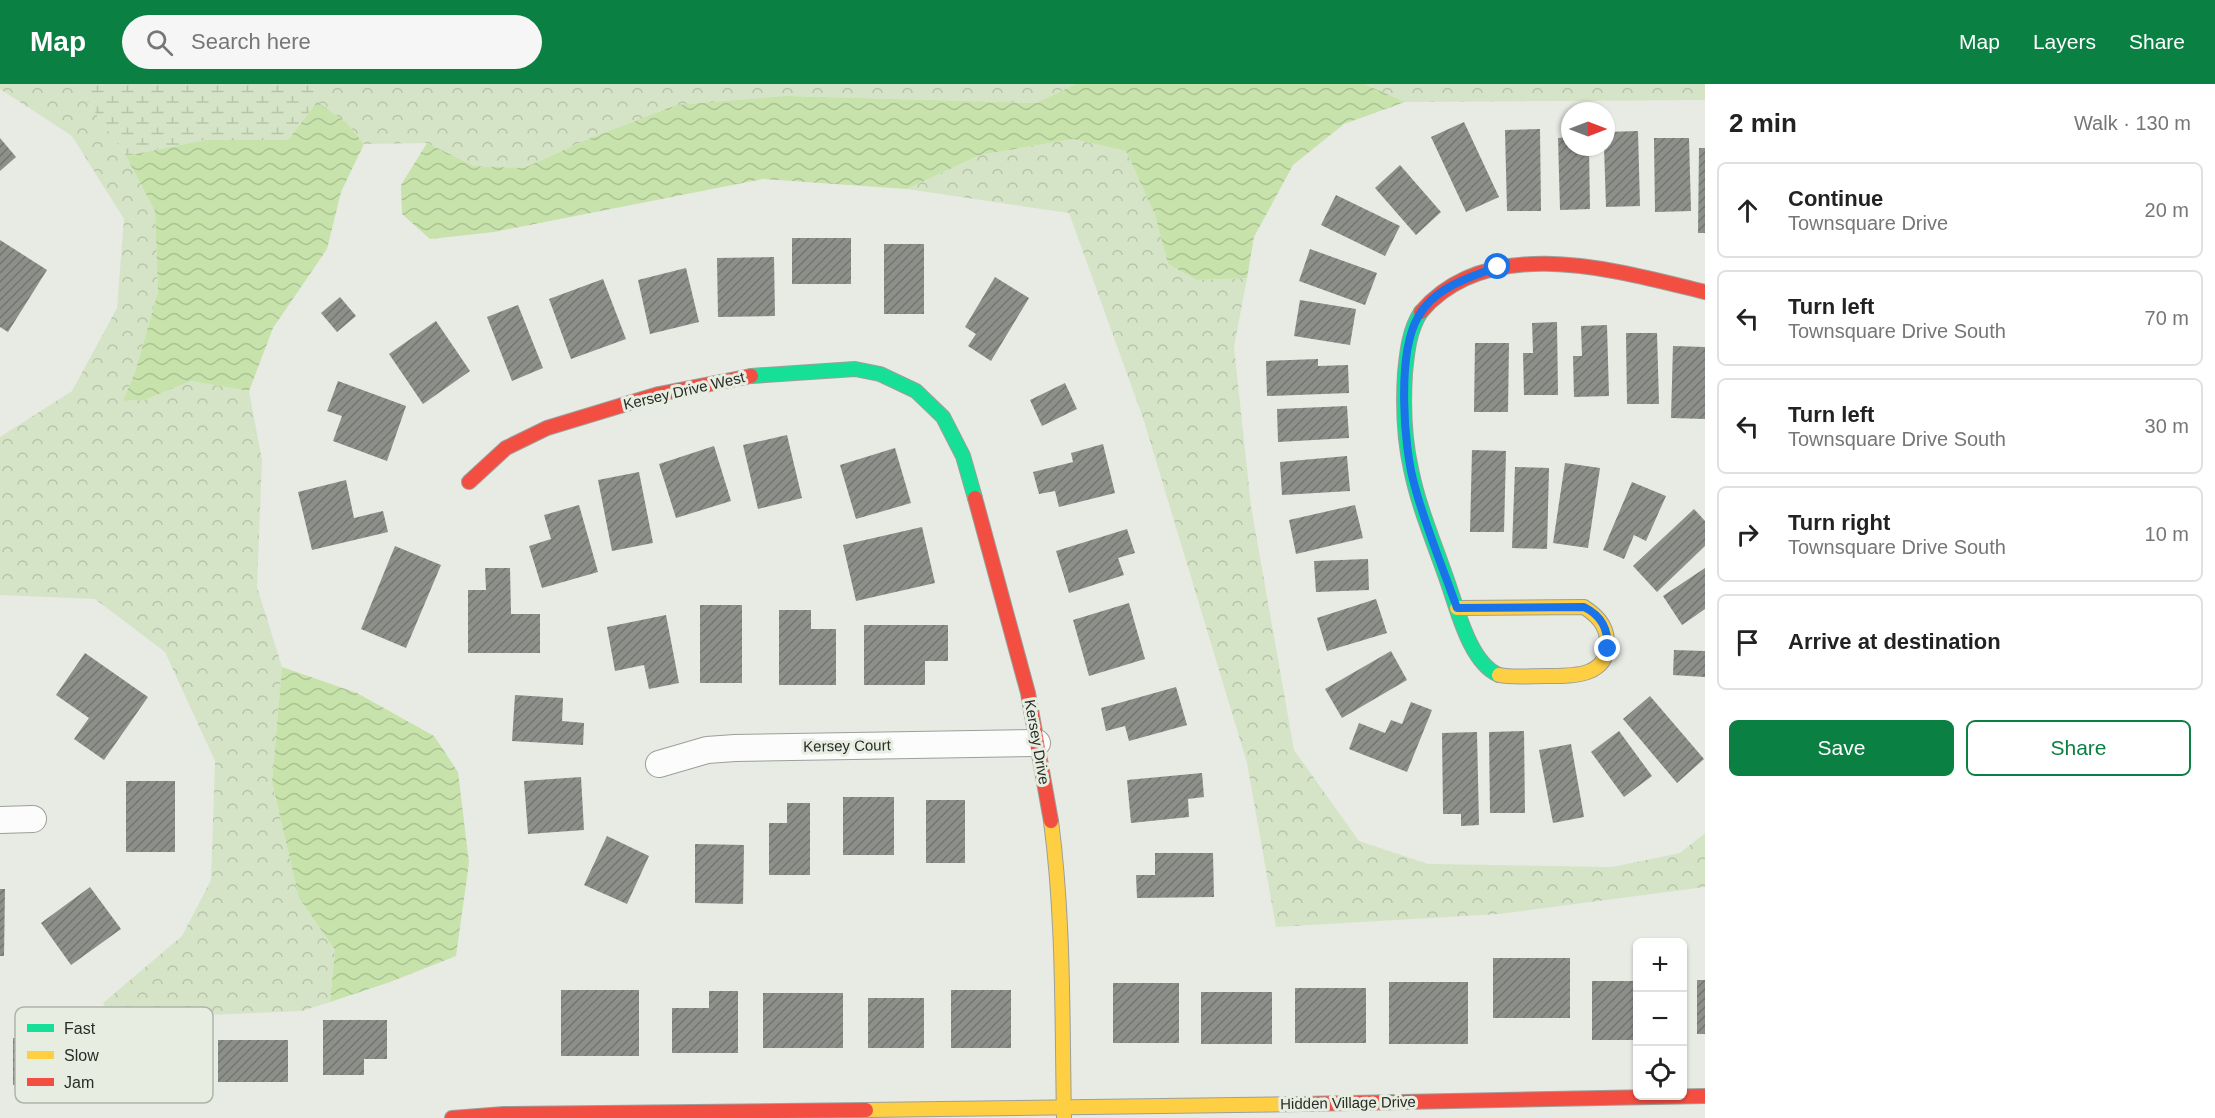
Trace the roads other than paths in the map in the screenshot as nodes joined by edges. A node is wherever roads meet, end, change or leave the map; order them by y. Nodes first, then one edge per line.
1 (1705, 292) edge
2 (916, 391) joint
3 (469, 482) dead end
4 (1457, 608) junction
5 (1037, 743) junction
6 (659, 764) dead end
7 (0, 819) edge
8 (33, 819) dead end
9 (1705, 1096) edge
10 (1064, 1113) edge
11 (452, 1118) edge

1 - 4 street
2 - 3 street, Kersey Drive West
2 - 5 street, Kersey Drive
4 - 4 street
5 - 6 street, Kersey Court
5 - 10 street, Kersey Drive
7 - 8 street
9 - 10 street, Hidden Village Drive
10 - 11 street, Hidden Village Drive

